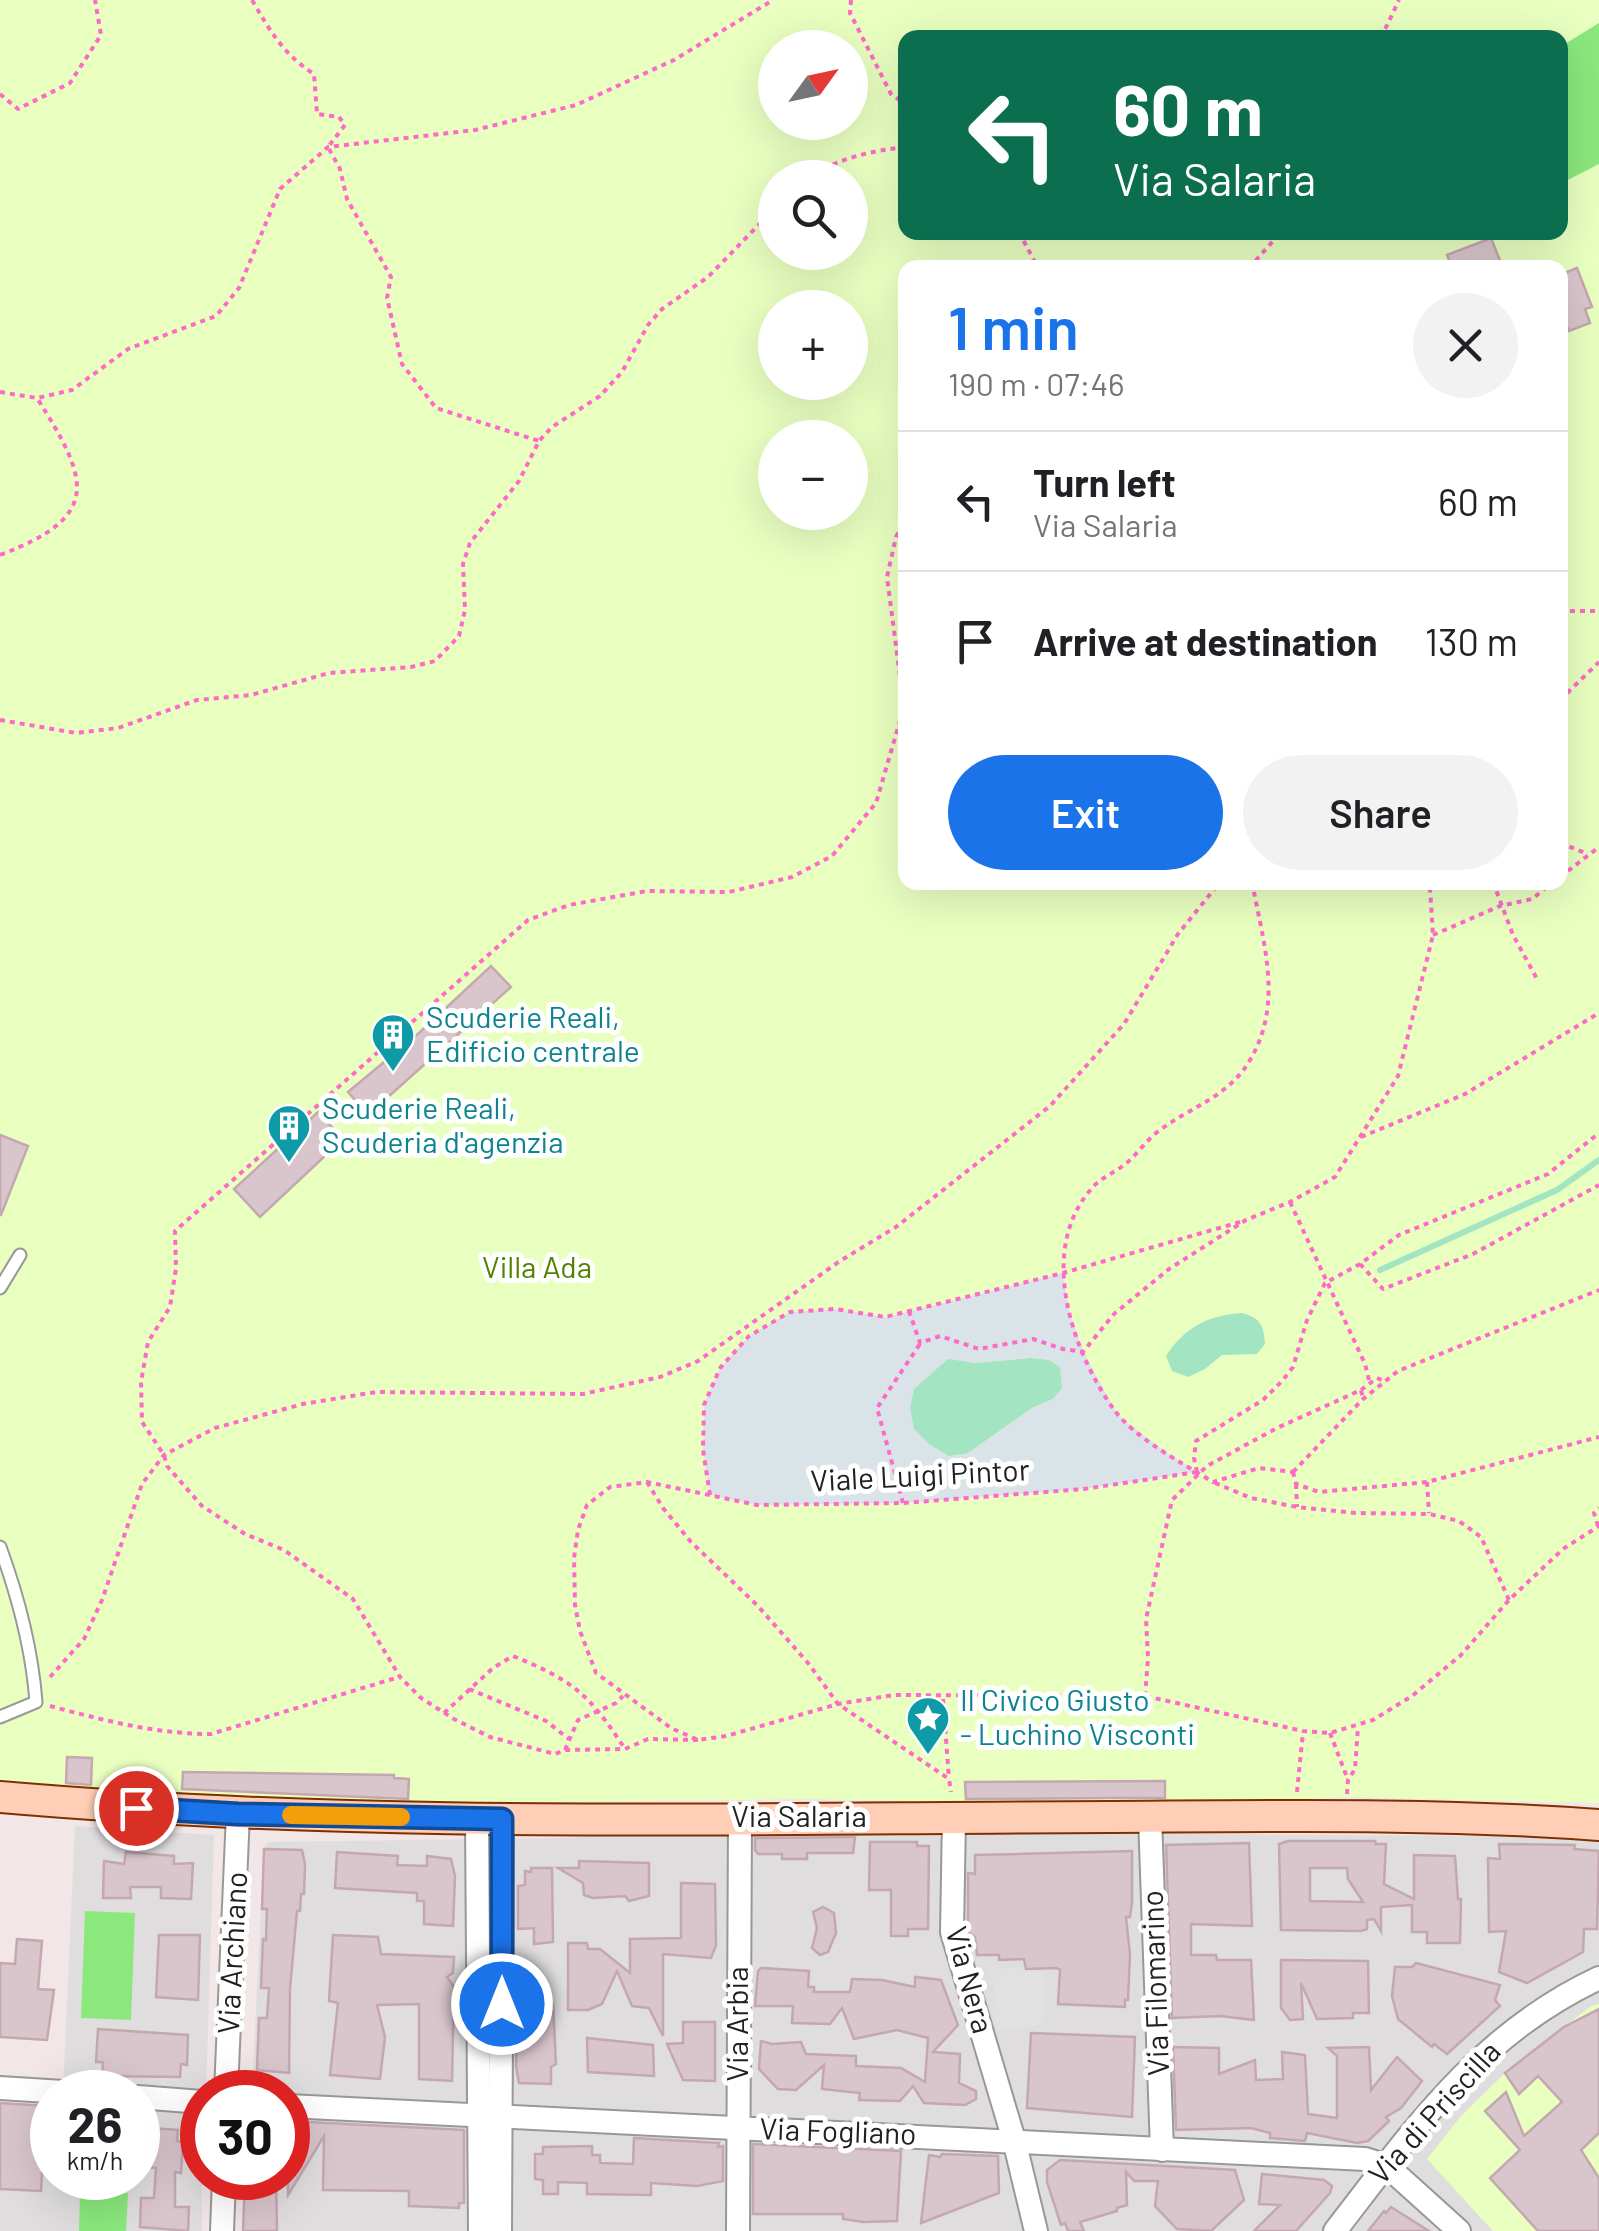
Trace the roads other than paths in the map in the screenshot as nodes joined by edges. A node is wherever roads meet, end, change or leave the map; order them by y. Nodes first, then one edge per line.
1 (20, 1254) dead end
2 (0, 1288) edge
3 (0, 1547) edge
4 (0, 1717) edge
5 (0, 1798) edge
6 (953, 1807) junction
7 (238, 1814) junction
8 (1150, 1816) junction
9 (740, 1817) junction
10 (489, 1819) junction
11 (1599, 1825) edge
12 (1599, 1978) edge
13 (227, 2070) edge
14 (0, 2088) edge
15 (30, 2090) edge
16 (310, 2107) edge
17 (491, 2116) junction
18 (738, 2128) junction
19 (1014, 2140) junction
20 (1162, 2150) junction
21 (1387, 2166) junction
22 (223, 2200) edge
23 (222, 2231) edge
24 (480, 2231) edge
25 (500, 2231) edge
26 (738, 2231) edge
27 (1036, 2231) edge
28 (1335, 2231) edge
29 (1459, 2231) edge

1 - 2 lane
3 - 4 lane
5 - 7 main road, Via Salaria
6 - 8 main road, Via Salaria
6 - 9 main road, Via Salaria
6 - 19 street, Via Nera
7 - 10 main road, Via Salaria
7 - 13 street, Via Archiano
8 - 11 main road, Via Salaria
8 - 20 street, Via Filomarino
9 - 10 main road, Via Salaria
9 - 18 street, Via Arbia
10 - 17 street
12 - 21 street, Via di Priscilla
14 - 15 street
16 - 17 street, Via Fogliano
17 - 18 street, Via Fogliano
17 - 24 street
17 - 25 street
18 - 19 street, Via Fogliano
18 - 26 street, Via Arbia
19 - 20 street, Via Fogliano
19 - 27 street, Via Nera
20 - 21 street, Via Fogliano
21 - 28 street, Via di Priscilla
21 - 29 street
22 - 23 street

